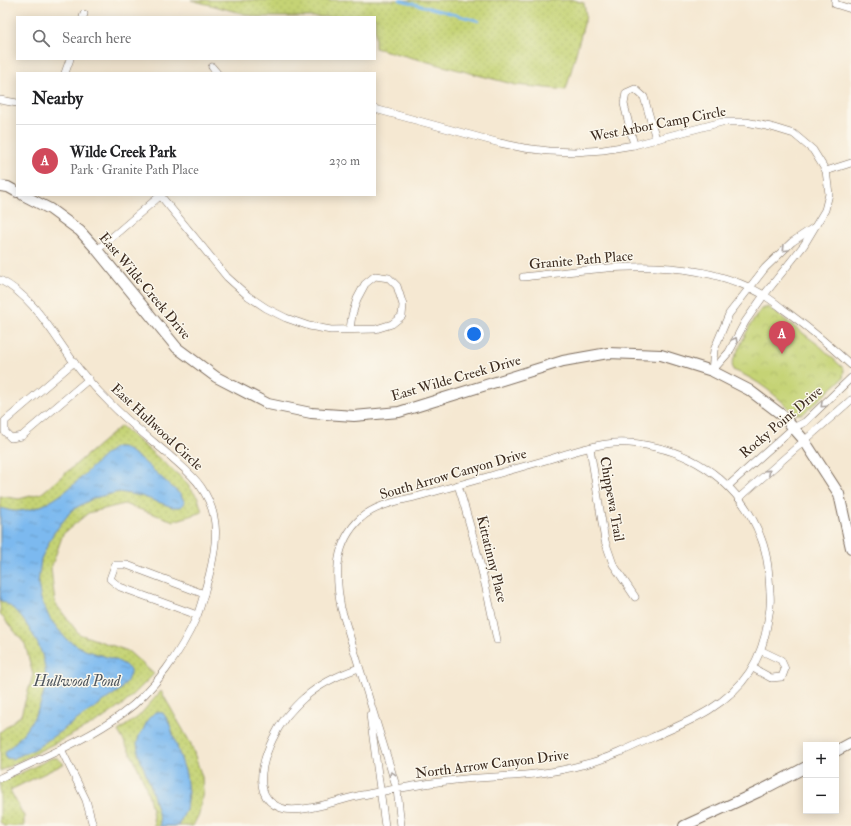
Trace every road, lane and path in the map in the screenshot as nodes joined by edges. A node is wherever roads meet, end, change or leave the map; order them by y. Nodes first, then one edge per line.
1 (835, 2) edge
2 (851, 9) edge
3 (70, 60) edge
4 (212, 67) dead end
5 (65, 72) edge
6 (216, 72) edge
7 (0, 100) edge
8 (16, 103) edge
9 (376, 109) edge
10 (656, 139) junction
11 (634, 144) junction
12 (851, 162) edge
13 (826, 171) junction
14 (0, 186) edge
15 (16, 191) edge
16 (25, 196) edge
17 (160, 196) edge
18 (162, 196) edge
19 (817, 226) junction
20 (97, 250) junction
21 (522, 277) dead end
22 (0, 280) edge
23 (749, 288) junction
24 (764, 295) junction
25 (350, 329) junction
26 (74, 362) junction
27 (851, 365) edge
28 (712, 371) junction
29 (851, 378) edge
30 (89, 379) junction
31 (851, 400) edge
32 (793, 428) junction
33 (804, 440) junction
34 (590, 448) junction
35 (458, 485) junction
36 (728, 486) junction
37 (739, 498) junction
38 (851, 548) edge
39 (204, 594) junction
40 (635, 596) dead end
41 (197, 615) junction
42 (497, 640) dead end
43 (762, 651) junction
44 (359, 668) junction
45 (753, 668) junction
46 (367, 695) junction
47 (851, 743) edge
48 (61, 749) junction
49 (839, 749) edge
50 (803, 769) edge
51 (0, 778) edge
52 (396, 789) junction
53 (380, 792) junction
54 (93, 826) edge
55 (385, 826) edge
56 (401, 826) edge
57 (684, 826) edge

1 - 2 street
3 - 5 street
4 - 6 street
7 - 8 street
9 - 11 street, West Arbor Camp Circle
10 - 11 street, West Arbor Camp Circle
10 - 11 street
10 - 13 street, West Arbor Camp Circle
12 - 13 street
13 - 19 street, West Arbor Camp Circle
14 - 15 street
16 - 20 street, East Wilde Creek Drive
17 - 20 street
18 - 25 street
19 -> 23 street
19 - 24 street, West Arbor Camp Circle
20 - 28 street, East Wilde Creek Drive
21 - 23 street, Granite Path Place
22 - 26 street, East Hullwood Circle
23 - 24 street, Granite Path Place
23 - 28 street
24 - 27 street, Granite Path Place
28 -> 24 street, West Arbor Camp Circle
25 - 25 street
26 - 30 street, East Hullwood Circle
26 - 30 street
28 - 32 street, East Wilde Creek Drive
29 -> 32 street, Rocky Point Drive
30 - 39 street, East Hullwood Circle
31 - 33 street, Rocky Point Drive
32 - 33 street, East Wilde Creek Drive
32 - 36 street, Rocky Point Drive
37 -> 33 street, Rocky Point Drive
33 - 38 street, East Wilde Creek Drive
34 - 35 street, South Arrow Canyon Drive
34 - 36 street, South Arrow Canyon Drive
34 - 40 street, Chippewa Trail
35 - 42 street, Kittatinny Place
35 - 44 street, South Arrow Canyon Drive
36 - 37 street, North Arrow Canyon Drive
37 - 43 street, North Arrow Canyon Drive
39 - 41 street, East Hullwood Circle
39 - 41 street
41 - 48 street, East Hullwood Circle
43 - 45 street, North Arrow Canyon Drive
43 - 45 street
44 - 46 street, South Arrow Canyon Drive
44 - 53 street, North Arrow Canyon Drive
45 - 52 street, North Arrow Canyon Drive
52 -> 46 street, South Arrow Canyon Drive
46 - 53 street, South Arrow Canyon Drive
47 - 49 street
48 - 51 street, East Hullwood Circle
48 - 54 street
50 - 57 street
52 - 53 street, North Arrow Canyon Drive
52 - 56 street, South Arrow Canyon Drive
53 - 55 street, South Arrow Canyon Drive

